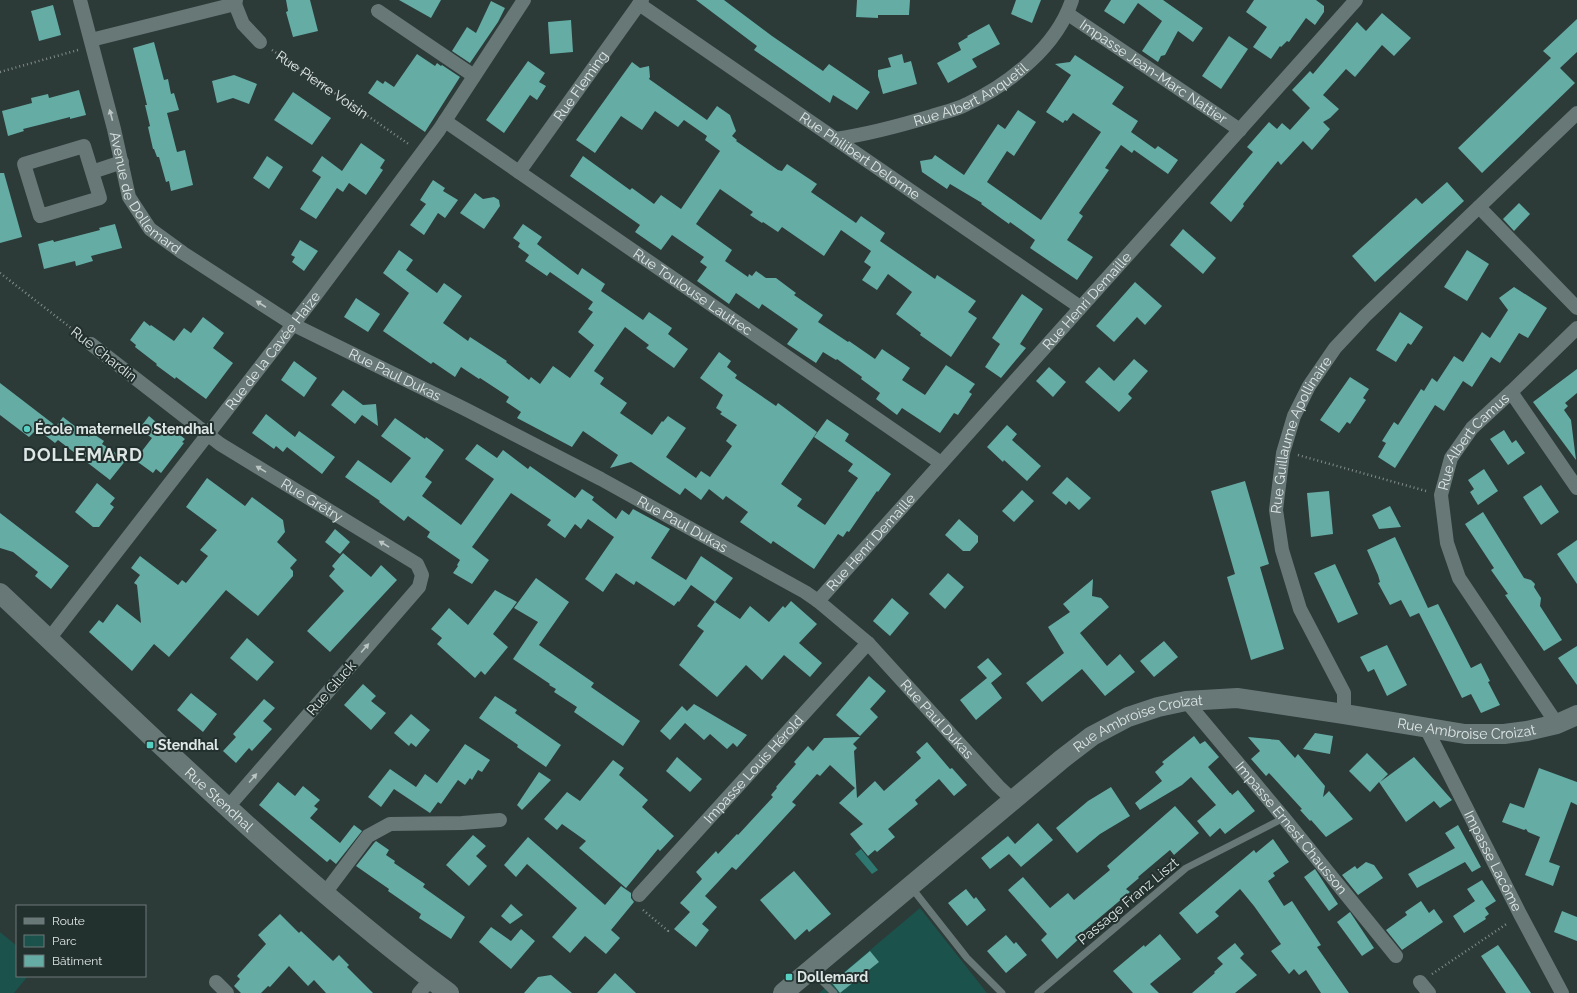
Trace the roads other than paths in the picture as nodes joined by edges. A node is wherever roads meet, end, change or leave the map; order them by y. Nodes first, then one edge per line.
1 (80, 0) edge
2 (524, 0) edge
3 (1072, 0) edge
4 (1356, 0) edge
5 (236, 2) edge
6 (640, 2) edge
7 (378, 10) dead end
8 (1068, 14) junction
9 (260, 42) road end
10 (92, 43) junction
11 (474, 76) junction
12 (1577, 113) edge
13 (445, 121) junction
14 (1240, 130) junction
15 (835, 139) junction
16 (122, 162) junction
17 (92, 172) junction
18 (519, 172) junction
19 (1479, 207) junction
20 (1080, 308) junction
21 (1577, 308) edge
22 (294, 325) junction
23 (1577, 328) edge
24 (91, 344) road end
25 (1511, 392) junction
26 (208, 435) junction
27 (941, 463) junction
28 (1577, 488) edge
29 (417, 564) joint
30 (0, 593) edge
31 (818, 601) junction
32 (49, 639) junction
33 (868, 643) junction
34 (1186, 701) junction
35 (1344, 714) junction
36 (1577, 715) edge
37 (1557, 724) junction
38 (1426, 728) junction
39 (1014, 801) junction
40 (228, 807) junction
41 (1284, 818) junction
42 (500, 820) dead end
43 (911, 886) junction
44 (325, 893) junction
45 (639, 896) road end
46 (1396, 956) dead end
47 (811, 970) junction
48 (216, 982) dead end
49 (1420, 982) road end
50 (425, 986) edge
51 (227, 993) edge
52 (449, 993) edge
53 (783, 993) edge
54 (834, 993) edge
55 (1002, 993) edge
56 (1038, 993) edge
57 (1429, 993) edge
58 (1562, 993) edge

1 - 10 street, Avenue de Dollemard
2 - 11 street, Rue de la Cavée Haize
3 - 8 street, Rue Albert Anquetil
4 - 14 street, Rue Henri Demaille
5 - 9 street, Rue Pierre Voisin
5 - 10 street, Rue Pierre Voisin
6 - 15 street, Rue Philibert Delorme
6 - 18 street, Rue Fleming
7 - 11 street
8 - 14 street, Impasse Jean-Marc Nattier
8 - 15 street, Rue Albert Anquetil
16 -> 10 street, Avenue de Dollemard
11 - 13 street, Rue de la Cavée Haize
12 - 19 street, Rue Guillaume Apollinaire
13 - 18 street, Rue Toulouse Lautrec
13 - 22 street, Rue de la Cavée Haize
14 - 20 street, Rue Henri Demaille
15 - 20 street, Rue Philibert Delorme
16 - 17 street
22 -> 16 street, Avenue de Dollemard
17 - 17 street
18 - 27 street, Rue Toulouse Lautrec
19 - 21 street
19 - 35 street, Rue Guillaume Apollinaire
20 - 27 street, Rue Henri Demaille
22 - 26 street, Rue de la Cavée Haize
22 - 31 street, Rue Paul Dukas
23 - 25 street, Rue Albert Camus
24 - 26 street, Rue Chardin
25 - 28 street
25 - 37 street, Rue Albert Camus
29 -> 26 street, Rue Grétry
26 - 32 street, Rue de la Cavée Haize
27 - 31 street, Rue Henri Demaille
40 -> 29 street, Rue Gluck
30 - 32 street, Rue Stendhal
31 - 33 street, Rue Paul Dukas
32 - 40 street, Rue Stendhal
33 - 39 street, Rue Paul Dukas
33 - 45 street, Impasse Louis Hérold
34 - 35 street, Rue Ambroise Croizat
34 - 39 street, Rue Ambroise Croizat
34 - 41 street, Impasse Ernest Chausson
35 - 38 street, Rue Ambroise Croizat
36 - 37 street, Rue Ambroise Croizat
37 - 38 street, Rue Ambroise Croizat
38 - 58 street, Impasse Lacôme
39 - 43 street, Rue Ambroise Croizat
40 - 44 street, Rue Stendhal
41 - 46 street, Impasse Ernest Chausson
41 - 56 lane, Passage Franz Liszt
42 - 44 street
43 - 47 street, Rue Ambroise Croizat
43 - 55 lane
44 - 50 street, Rue Stendhal
47 - 53 street, Rue Ambroise Croizat
47 - 54 lane
48 - 51 street
49 - 57 street
50 - 52 street, Rue Stendhal

